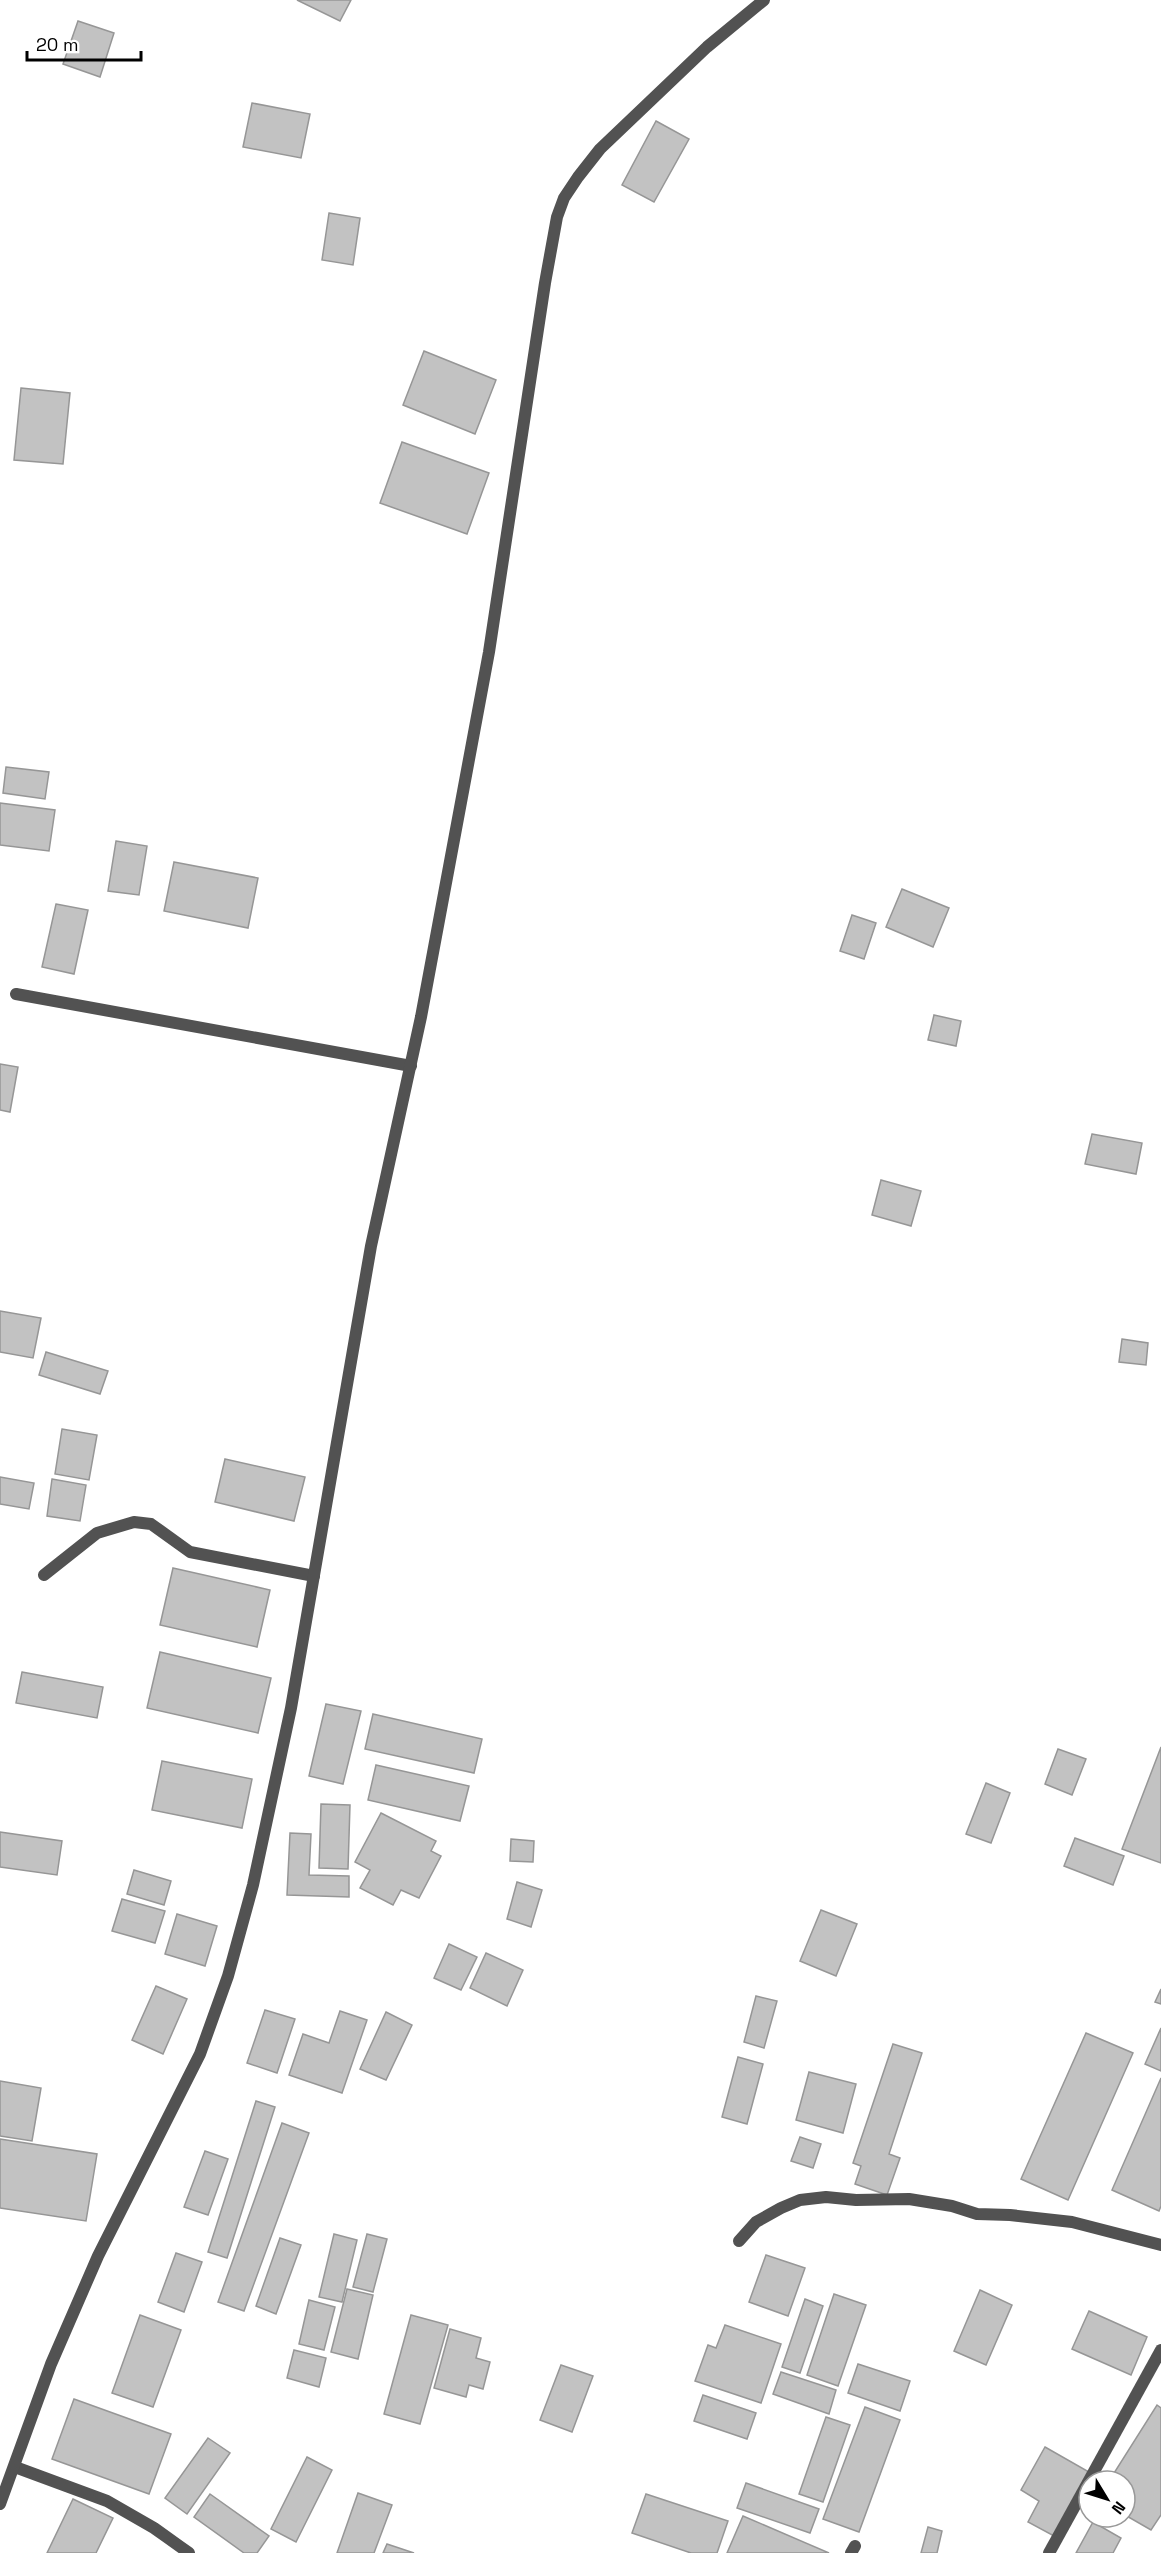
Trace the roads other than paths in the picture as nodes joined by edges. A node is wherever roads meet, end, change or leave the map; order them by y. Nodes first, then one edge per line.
1 (764, 0) edge
2 (16, 994) dead end
3 (411, 1066) junction
4 (44, 1575) dead end
5 (314, 1576) junction
6 (740, 2241) dead end
7 (1161, 2245) edge
8 (1161, 2350) edge
9 (15, 2468) junction
10 (0, 2504) edge
11 (189, 2553) edge
12 (1049, 2553) edge

1 - 3 street
2 - 3 street
3 - 5 street
4 - 5 street
5 - 9 street
6 - 7 street
8 - 12 street
9 - 10 street
9 - 11 street

